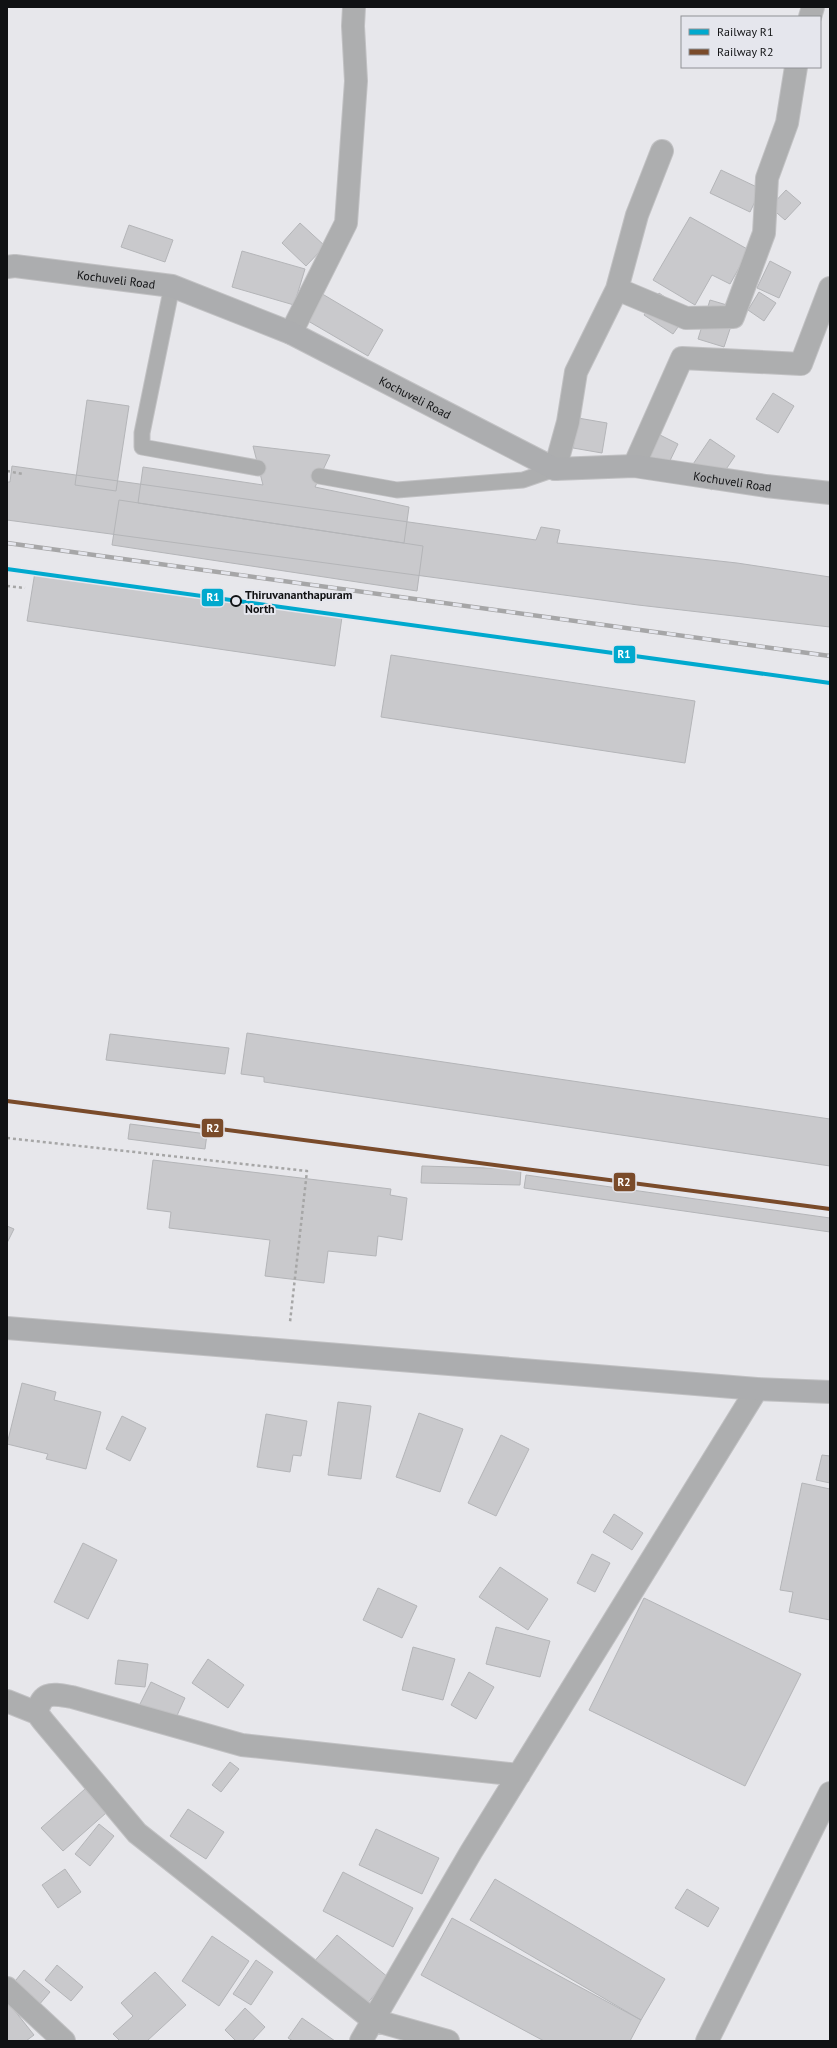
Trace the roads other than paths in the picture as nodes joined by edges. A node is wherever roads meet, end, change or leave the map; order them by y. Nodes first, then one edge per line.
1 (354, 7) edge
2 (796, 68) edge
3 (662, 151) dead end
4 (7, 267) edge
5 (172, 286) junction
6 (830, 288) edge
7 (617, 289) junction
8 (291, 333) junction
9 (634, 466) junction
10 (258, 468) dead end
11 (555, 469) junction
12 (319, 476) dead end
13 (830, 493) edge
14 (7, 1328) edge
15 (757, 1389) junction
16 (830, 1392) edge
17 (7, 1701) edge
18 (37, 1713) junction
19 (519, 1775) junction
20 (830, 1793) edge
21 (7, 1988) edge
22 (373, 2020) junction
23 (64, 2041) edge
24 (361, 2041) edge
25 (448, 2041) edge
26 (707, 2041) edge

1 - 8 street
2 - 7 street
3 - 7 street
4 - 5 street, Kochuveli Road
5 - 8 street, Kochuveli Road
5 - 10 lane
6 - 9 street
7 - 11 street
8 - 11 street, Kochuveli Road
9 - 11 street, Kochuveli Road
9 - 13 street, Kochuveli Road
11 - 12 lane
14 - 15 street
15 - 16 street
15 - 19 street
17 - 18 street
18 - 19 street
18 - 22 street
19 - 22 street
20 - 26 street
21 - 23 street
22 - 24 street
22 - 25 street

